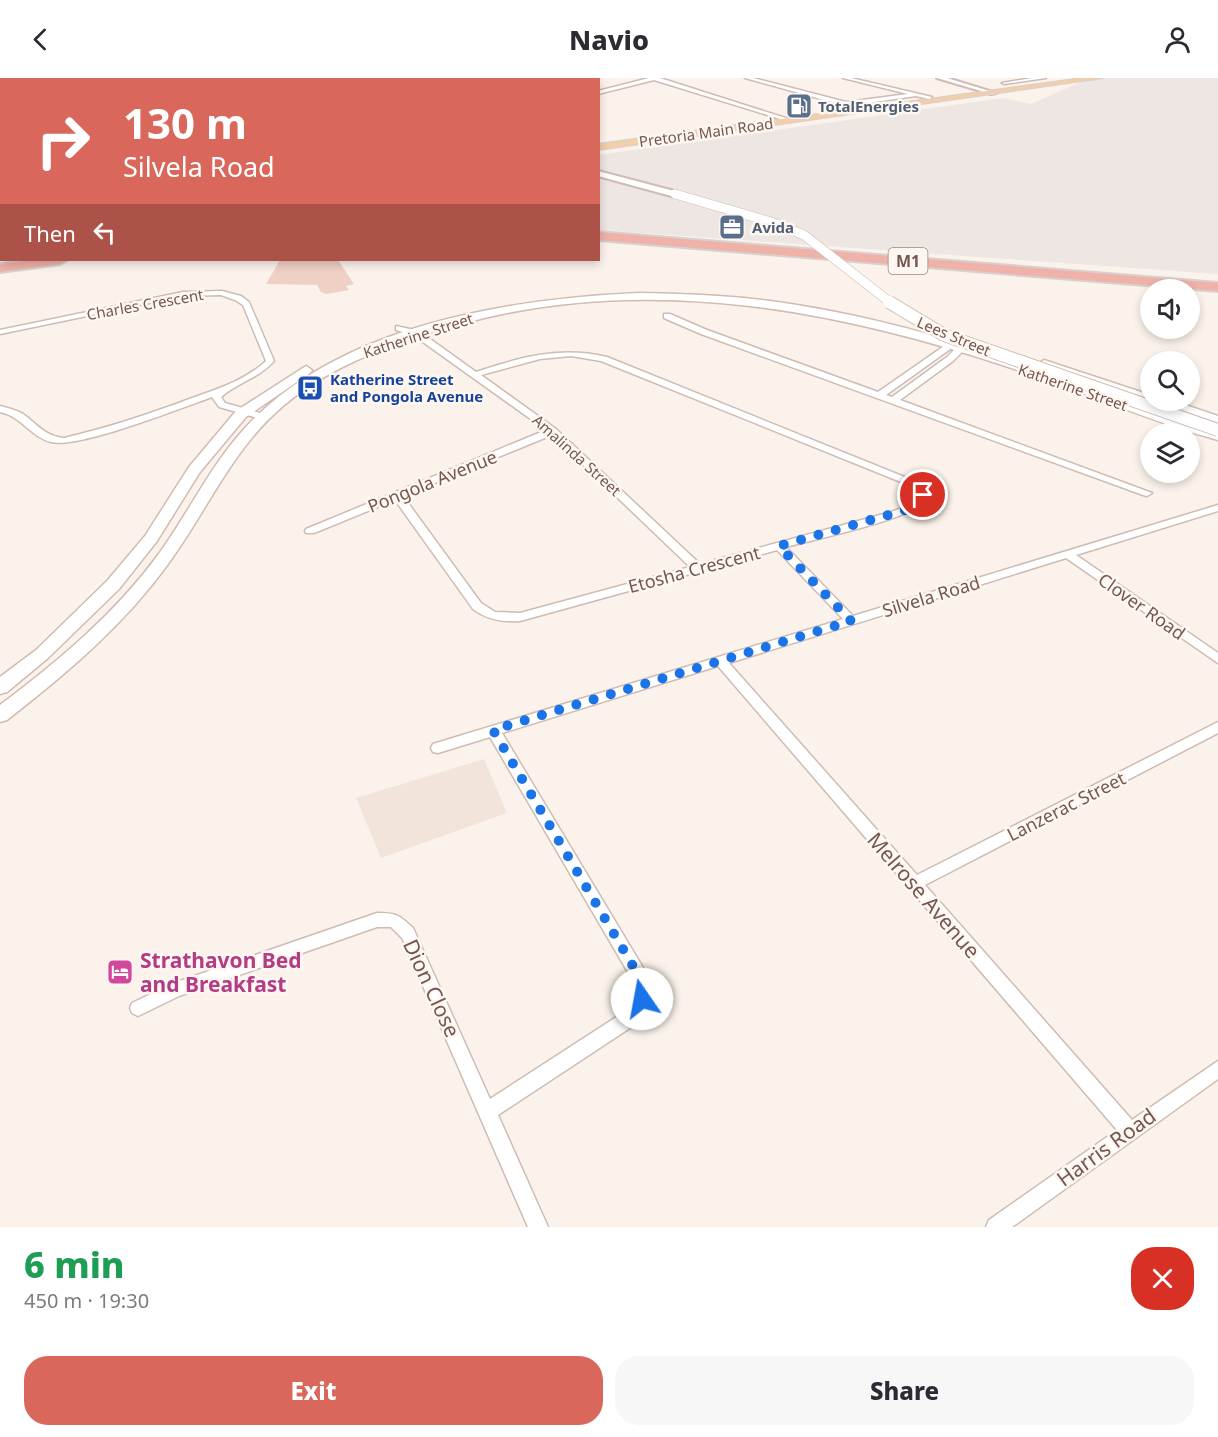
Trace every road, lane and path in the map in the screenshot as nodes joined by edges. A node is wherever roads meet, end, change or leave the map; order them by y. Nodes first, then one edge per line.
1 (655, 78) edge
2 (747, 78) edge
3 (845, 78) edge
4 (940, 78) edge
5 (951, 78) edge
6 (1044, 78) edge
7 (1073, 78) edge
8 (1099, 78) edge
9 (995, 89) junction
10 (600, 92) edge
11 (916, 94) junction
12 (929, 97) junction
13 (781, 116) junction
14 (792, 121) junction
15 (600, 140) edge
16 (600, 147) edge
17 (600, 172) edge
18 (600, 236) edge
19 (600, 247) edge
20 (52, 261) edge
21 (0, 268) edge
22 (1218, 287) edge
23 (1140, 293) edge
24 (1200, 298) edge
25 (1218, 299) edge
26 (667, 316) dead end
27 (399, 328) junction
28 (0, 332) edge
29 (416, 333) junction
30 (920, 337) junction
31 (957, 346) junction
32 (936, 356) junction
33 (477, 374) junction
34 (226, 388) junction
35 (880, 395) junction
36 (1140, 396) edge
37 (894, 400) junction
38 (222, 405) junction
39 (174, 407) junction
40 (0, 409) edge
41 (243, 411) junction
42 (1187, 411) edge
43 (264, 417) junction
44 (1218, 422) edge
45 (1218, 430) edge
46 (553, 431) junction
47 (1218, 436) edge
48 (1147, 493) dead end
49 (397, 495) junction
50 (1218, 508) edge
51 (310, 531) dead end
52 (779, 546) junction
53 (1067, 554) junction
54 (698, 568) junction
55 (851, 621) junction
56 (1218, 659) edge
57 (720, 660) junction
58 (0, 687) edge
59 (0, 715) edge
60 (1218, 727) edge
61 (493, 730) junction
62 (438, 748) dead end
63 (915, 884) junction
64 (138, 1008) dead end
65 (1218, 1069) edge
66 (488, 1111) junction
67 (1129, 1130) junction
68 (538, 1227) edge
69 (996, 1227) edge

1 - 10 street
1 - 13 street
2 - 11 street
3 - 11 street
4 - 9 street
5 - 9 street
6 - 9 street
7 - 9 main road, Pretoria Main Road
8 - 9 main road, Pretoria Main Road
9 - 12 main road, Pretoria Main Road
9 - 14 main road, Pretoria Main Road
11 - 12 street
12 - 13 main road, Pretoria Main Road
13 - 14 street
13 - 15 main road, Pretoria Main Road
14 - 16 main road, Pretoria Main Road
17 - 45 street, Lees Street, bridge
18 - 22 highway, M1
19 - 23 highway, M1
20 - 21 highway
24 - 25 highway
26 - 35 street
27 - 29 street, Amalinda Street
27 - 31 main road, Katherine Street
27 - 41 main road, Katherine Street
28 - 34 street, Charles Crescent
29 - 30 main road, Katherine Street
29 - 33 street, Amalinda Street
29 - 43 main road, Katherine Street
30 - 31 main road, Katherine Street
30 - 32 main road
31 - 32 street
31 - 36 main road, Katherine Street
31 - 37 street
31 - 47 main road, Katherine Street
32 - 35 street
33 - 46 street, Amalinda Street
33 - 52 street, Etosha Crescent
34 - 38 street
34 - 39 street, Charles Crescent
35 - 37 street
37 - 48 street
38 - 39 street, Charles Crescent
38 - 41 street, Charles Crescent
39 - 40 street, Charles Crescent
41 - 43 street, Charles Crescent
41 - 58 main road, Katherine Street
42 - 44 main road, Katherine Street
43 - 59 main road, Katherine Street
46 - 49 street, Pongola Avenue
46 - 54 street, Amalinda Street
49 - 51 street, Pongola Avenue
49 - 54 street, Etosha Crescent
50 - 53 street, Silvela Road
52 - 54 street, Etosha Crescent
52 - 55 street
53 - 55 street, Silvela Road
53 - 56 street, Clover Road
55 - 57 street, Silvela Road
57 - 61 street, Silvela Road
57 - 63 street, Melrose Avenue
60 - 63 street, Lanzerac Street
61 - 62 street, Silvela Road
61 - 66 street
63 - 67 street, Melrose Avenue
64 - 66 street, Dion Close
65 - 67 street, Harris Road
66 - 68 street
67 - 69 street, Harris Road

